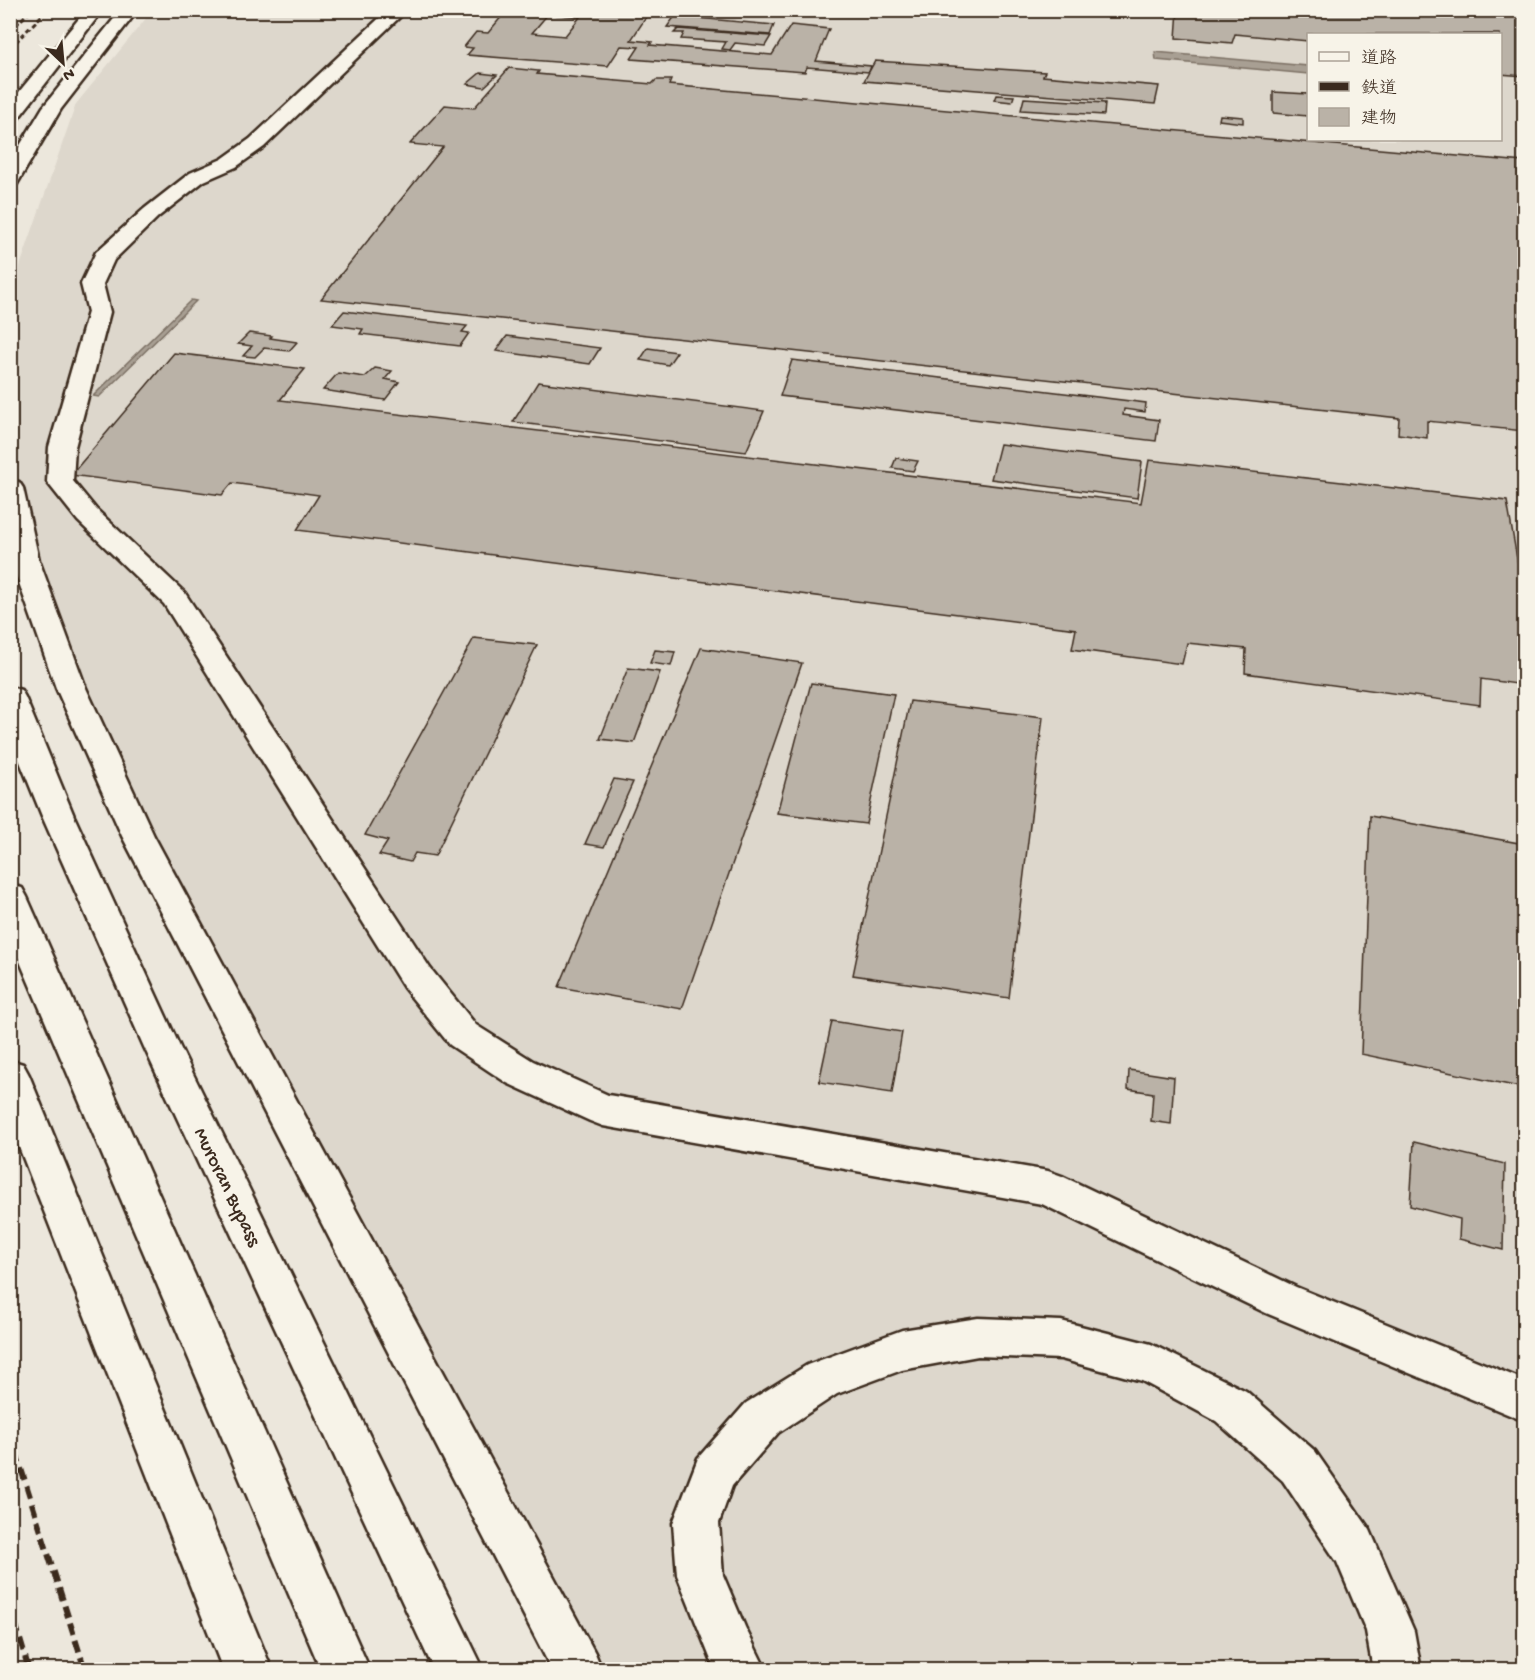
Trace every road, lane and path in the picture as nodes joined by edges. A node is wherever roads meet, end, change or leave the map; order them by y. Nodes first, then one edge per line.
1 (95, 10) edge
2 (130, 10) edge
3 (399, 10) edge
4 (10, 116) edge
5 (10, 180) edge
6 (10, 489) edge
7 (10, 697) edge
8 (10, 897) edge
9 (10, 1075) edge
10 (1524, 1401) edge
11 (248, 1670) edge
12 (346, 1670) edge
13 (460, 1670) edge
14 (578, 1670) edge
15 (742, 1670) edge
16 (1397, 1670) edge

1 - 4 main road
2 - 5 main road
3 - 10 main road
6 - 14 main road
7 - 13 main road, Muroran Bypass
8 - 12 main road
9 - 11 main road
15 - 16 main road

